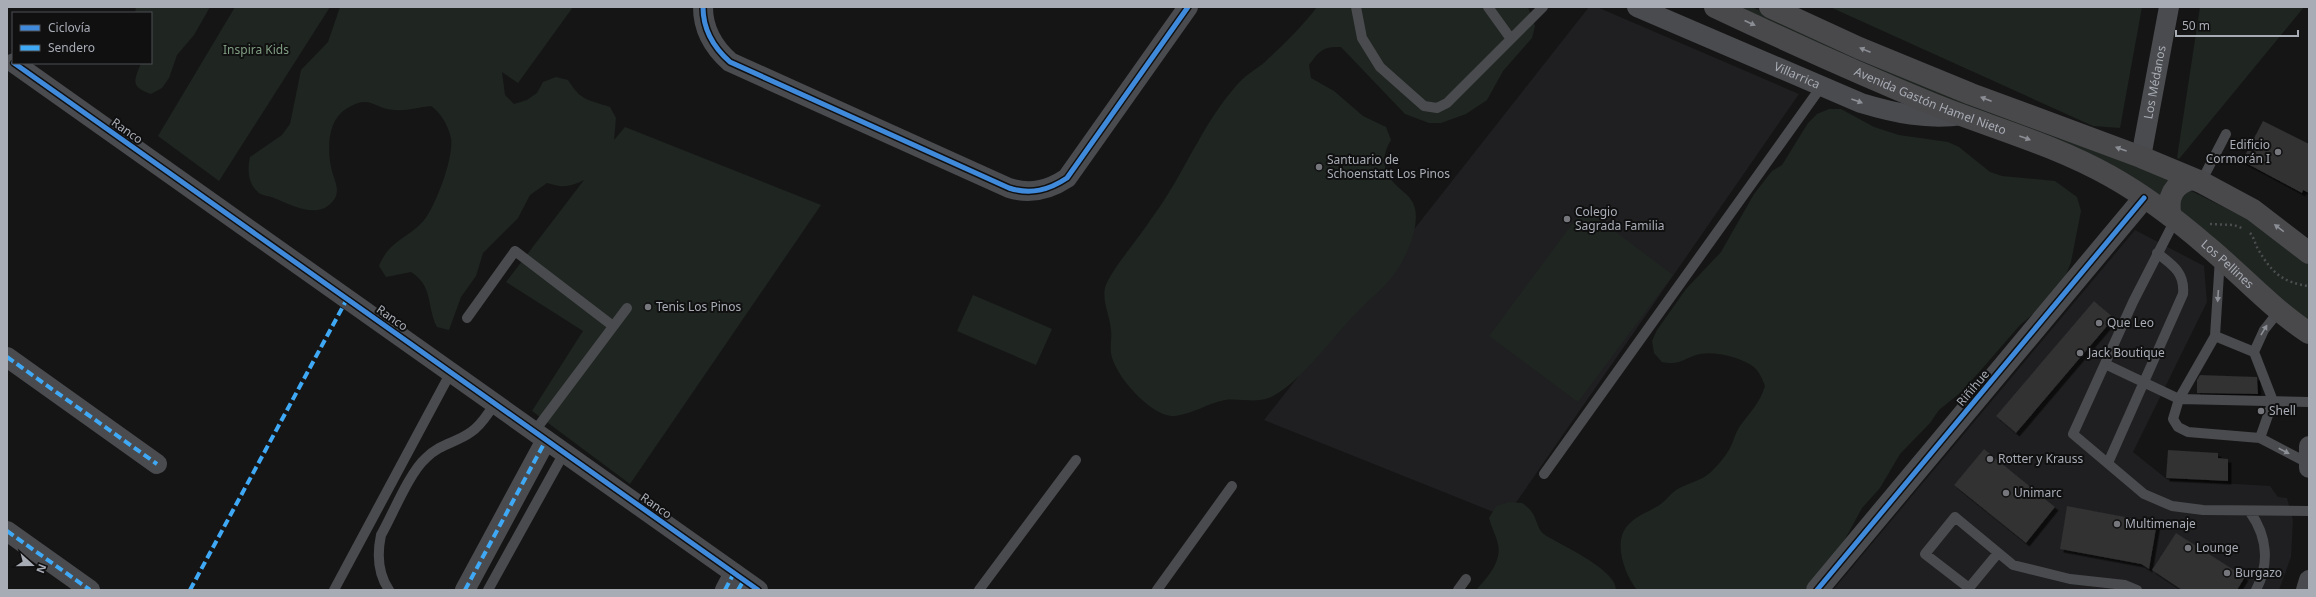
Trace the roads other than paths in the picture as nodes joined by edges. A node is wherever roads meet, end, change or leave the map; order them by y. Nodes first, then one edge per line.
1 (703, 7) edge
2 (1188, 7) edge
3 (1356, 7) edge
4 (1488, 7) edge
5 (1543, 7) edge
6 (1637, 7) edge
7 (1714, 7) edge
8 (1770, 7) edge
9 (2169, 7) edge
10 (1511, 39) junction
11 (14, 64) edge
12 (1820, 87) junction
13 (1962, 115) junction
14 (2226, 134) dead end
15 (2141, 157) junction
16 (2197, 180) junction
17 (2144, 198) junction
18 (2177, 222) junction
19 (2309, 253) edge
20 (2157, 254) junction
21 (2220, 258) junction
22 (627, 308) dead end
23 (2279, 311) junction
24 (467, 318) dead end
25 (613, 326) junction
26 (2309, 333) edge
27 (2215, 336) junction
28 (2254, 352) junction
29 (7, 357) edge
30 (2105, 364) junction
31 (451, 372) junction
32 (2145, 381) junction
33 (2179, 399) junction
34 (2273, 401) junction
35 (2309, 402) edge
36 (495, 404) junction
37 (540, 436) junction
38 (2260, 438) junction
39 (2309, 446) edge
40 (564, 453) junction
41 (1076, 460) dead end
42 (2108, 463) junction
43 (2308, 463) edge
44 (157, 464) dead end
45 (2309, 468) edge
46 (1544, 474) dead end
47 (1232, 486) dead end
48 (2309, 511) edge
49 (2250, 512) junction
50 (7, 531) edge
51 (1998, 553) junction
52 (1466, 579) dead end
53 (2309, 580) edge
54 (740, 585) edge
55 (90, 590) edge
56 (334, 590) edge
57 (390, 590) edge
58 (464, 590) edge
59 (488, 590) edge
60 (979, 590) edge
61 (1157, 590) edge
62 (1458, 590) edge
63 (1817, 590) edge
64 (2137, 590) edge
65 (2256, 590) edge
66 (2306, 590) edge

1 - 2 street
3 - 10 lane
4 - 10 lane
5 - 10 lane
6 - 12 street, Villarrica
7 -> 13 main road, Avenida Gastón Hamel Nieto
15 -> 8 main road, Avenida Gastón Hamel Nieto
9 - 15 street, Los Médanos
11 - 31 street, Ranco
12 -> 13 street, Villarrica
12 - 46 lane
13 -> 17 main road, Avenida Gastón Hamel Nieto
14 - 16 lane
15 - 16 main road, Avenida Gastón Hamel Nieto
16 - 18 main road
19 -> 16 main road
17 - 18 main road, Los Pellines
17 - 63 street, Riñihue
18 - 20 lane
18 - 21 main road, Los Pellines
20 - 30 lane
20 - 32 lane
21 - 23 main road, Los Pellines
21 -> 27 lane
22 - 25 lane
23 - 26 main road, Los Pellines
28 -> 23 lane
24 - 25 lane
25 - 37 lane
27 - 28 lane
27 - 33 lane
28 - 34 lane
29 - 44 street
30 - 32 lane
30 - 42 lane
31 - 36 street, Ranco
31 - 56 lane
32 - 33 lane
32 - 42 lane
33 - 34 lane
33 - 38 lane
34 - 35 lane
34 - 38 lane
36 - 37 street, Ranco
36 - 57 lane
37 - 40 street, Ranco
37 - 58 street
38 -> 43 lane
39 - 43 street
40 - 54 street, Ranco
40 - 59 lane
41 - 60 lane
42 - 49 lane
43 - 45 street
47 - 61 lane
48 - 49 lane
49 - 65 lane
50 - 55 street
51 - 51 lane
51 - 64 lane
52 - 62 lane
53 - 66 street

